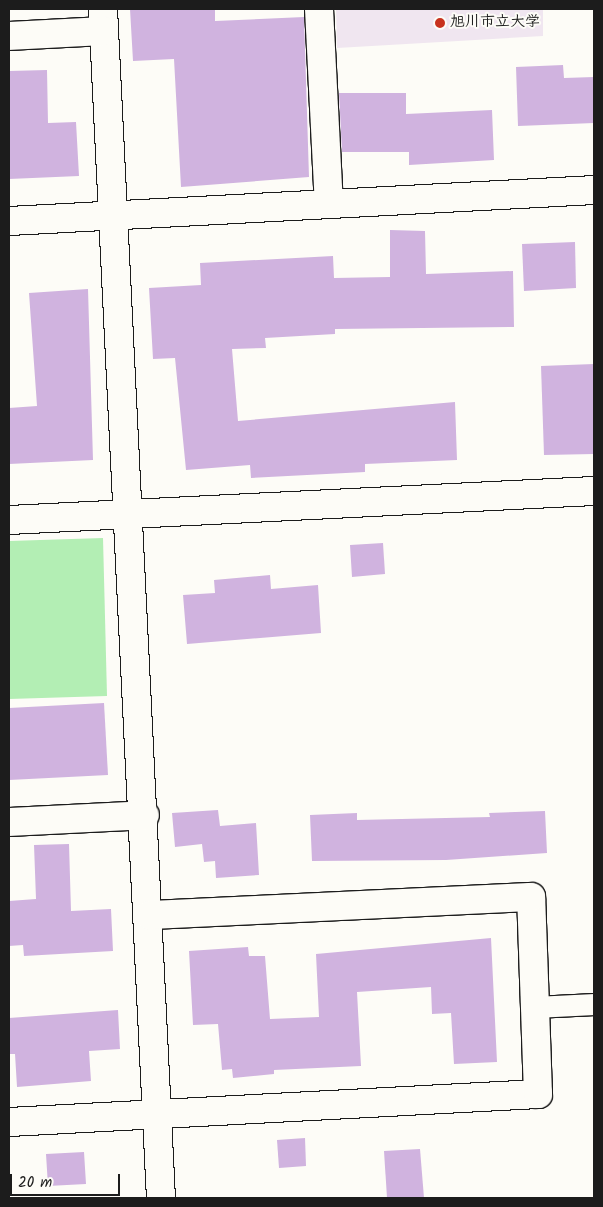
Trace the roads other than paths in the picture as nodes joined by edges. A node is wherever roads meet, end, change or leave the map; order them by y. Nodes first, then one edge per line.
1 (319, 9) edge
2 (103, 20) edge
3 (9, 36) edge
4 (594, 190) edge
5 (329, 204) junction
6 (114, 214) junction
7 (9, 221) edge
8 (594, 491) edge
9 (128, 514) junction
10 (9, 520) edge
11 (144, 815) junction
12 (9, 822) edge
13 (149, 915) junction
14 (594, 1004) edge
15 (535, 1008) junction
16 (156, 1114) junction
17 (9, 1122) edge
18 (161, 1198) edge

1 - 5 street
2 - 3 street
2 - 6 street
4 - 5 street
5 - 6 street
6 - 7 street
6 - 9 street
8 - 9 street
9 - 10 street
9 - 11 street
11 - 12 street
11 - 13 street
13 - 15 street
13 - 16 street
14 - 15 lane
15 - 16 street
16 - 17 street
16 - 18 street

